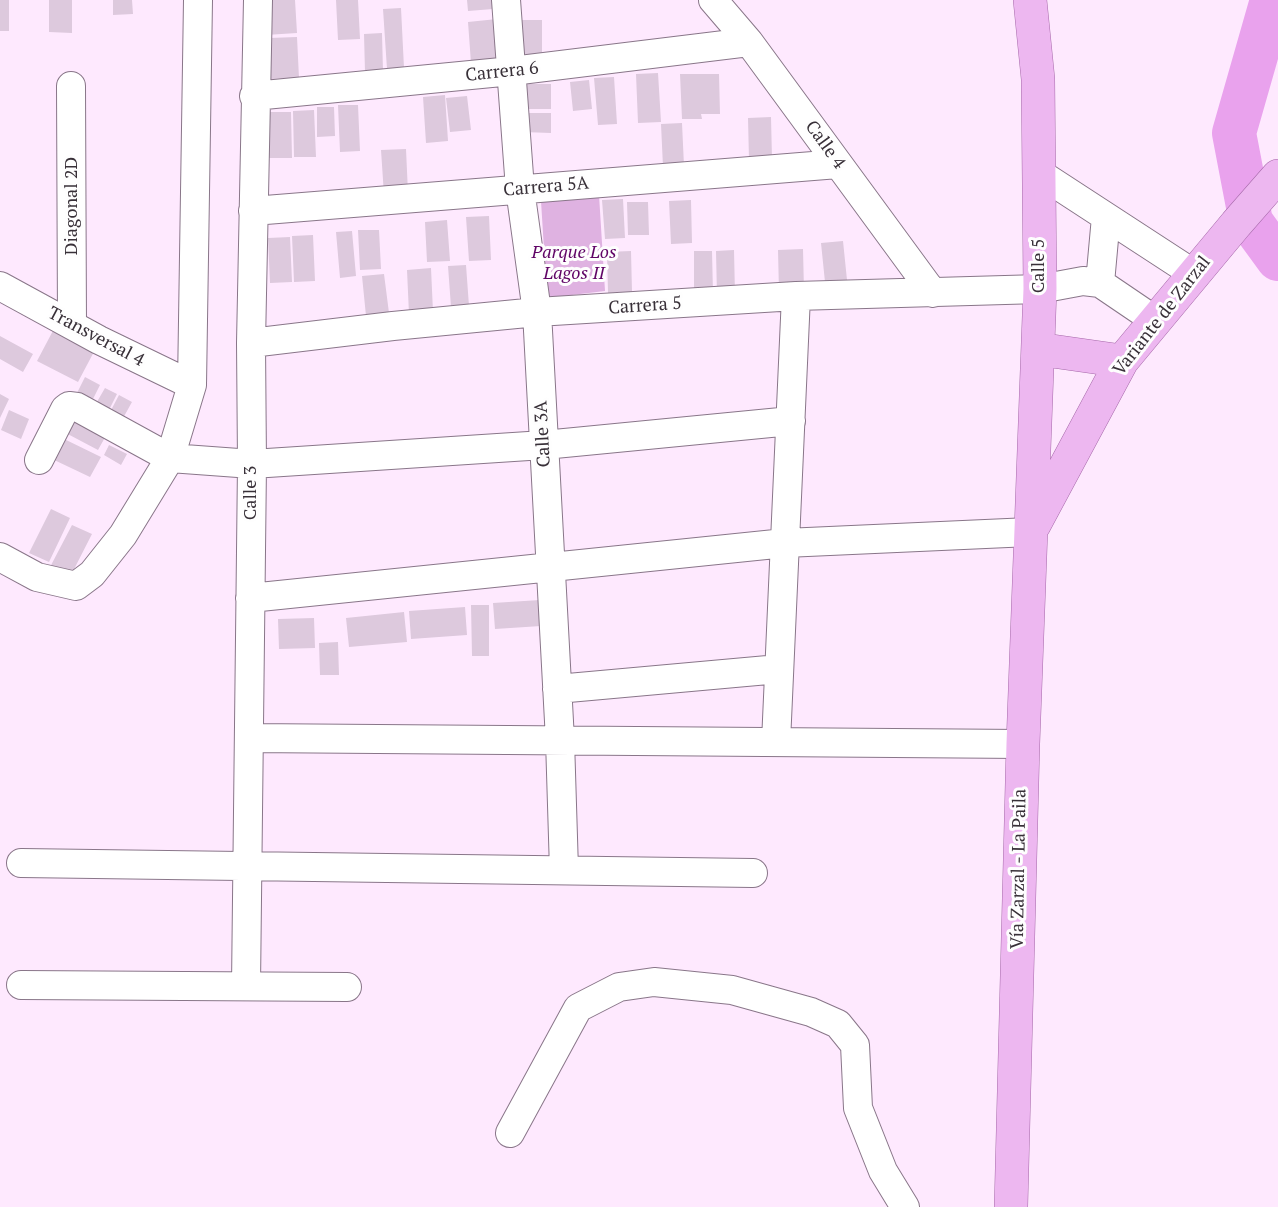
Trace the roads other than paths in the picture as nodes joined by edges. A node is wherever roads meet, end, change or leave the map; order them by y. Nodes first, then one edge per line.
1 (198, 0) edge
2 (258, 0) edge
3 (506, 0) edge
4 (713, 0) edge
5 (1030, 0) edge
6 (749, 42) junction
7 (512, 71) junction
8 (71, 86) dead end
9 (254, 96) junction
10 (838, 164) junction
11 (1039, 173) junction
12 (1268, 187) edge
13 (520, 189) junction
14 (253, 211) junction
15 (1106, 217) junction
16 (1194, 274) junction
17 (1100, 284) junction
18 (0, 286) edge
19 (1040, 289) junction
20 (933, 293) junction
21 (796, 296) junction
22 (537, 312) junction
23 (1155, 321) junction
24 (72, 325) junction
25 (251, 343) junction
26 (1038, 349) junction
27 (1122, 361) junction
28 (192, 385) junction
29 (791, 421) junction
30 (544, 445) junction
31 (170, 458) junction
32 (39, 460) dead end
33 (252, 464) junction
34 (1030, 532) junction
35 (785, 543) junction
36 (0, 557) edge
37 (551, 567) junction
38 (250, 598) junction
39 (779, 669) junction
40 (557, 689) junction
41 (249, 738) junction
42 (560, 740) junction
43 (776, 742) junction
44 (1023, 744) junction
45 (21, 863) dead end
46 (248, 866) junction
47 (564, 870) junction
48 (753, 873) dead end
49 (21, 985) dead end
50 (246, 986) junction
51 (347, 987) dead end
52 (510, 1133) dead end
53 (904, 1207) edge
54 (1011, 1207) edge

1 - 28 street
2 - 9 street, Calle 3
3 - 7 street, Calle 3A
4 - 6 street, Calle 4
5 - 11 main road, Calle 5
6 - 7 street, Carrera 6
6 - 10 street, Calle 4
7 - 9 street, Carrera 6
7 - 13 street, Calle 3A
8 - 24 street, Diagonal 2D
9 - 14 street, Calle 3
10 - 13 street, Carrera 5A
10 - 20 street, Calle 4
11 - 15 street
11 - 19 main road, Calle 5
12 - 16 main road, Variante de Zarzal
13 - 14 street, Carrera 5A
13 - 22 street, Calle 3A
14 - 25 street, Calle 3
15 - 16 street
15 - 17 street
16 - 23 main road, Variante de Zarzal
17 - 19 street, Carrera 5
17 - 23 street
18 - 24 street, Transversal 4
19 - 20 street, Carrera 5
19 - 26 main road, Calle 5
20 - 21 street, Carrera 5
21 - 22 street, Carrera 5
21 - 29 street
22 - 25 street, Carrera 5
22 - 30 street, Calle 3A
23 - 27 main road, Variante de Zarzal
24 - 28 street, Transversal 4
25 - 33 street, Calle 3
26 - 27 main road
26 - 34 main road, Calle 5
27 - 34 main road, Variante de Zarzal
28 - 31 street
29 - 30 street
29 - 35 street
30 - 33 street
30 - 37 street, Calle 3A
31 - 32 street
31 - 33 street
31 - 36 street
33 - 38 street, Calle 3
34 - 35 street
34 - 44 main road, Vía Zarzal - La Paila
35 - 37 street
35 - 39 street
37 - 38 street
37 - 40 street, Calle 3A
38 - 41 street, Calle 3
39 - 40 street
39 - 43 street
40 - 42 street, Calle 3A
41 - 42 street
41 - 46 street, Calle 3
42 - 43 street
42 - 47 street, Calle 3A
43 - 44 street
44 - 54 main road, Vía Zarzal - La Paila
45 - 46 street
46 - 47 street
46 - 50 street, Calle 3
47 - 48 street
49 - 50 street
50 - 51 street
52 - 53 street

